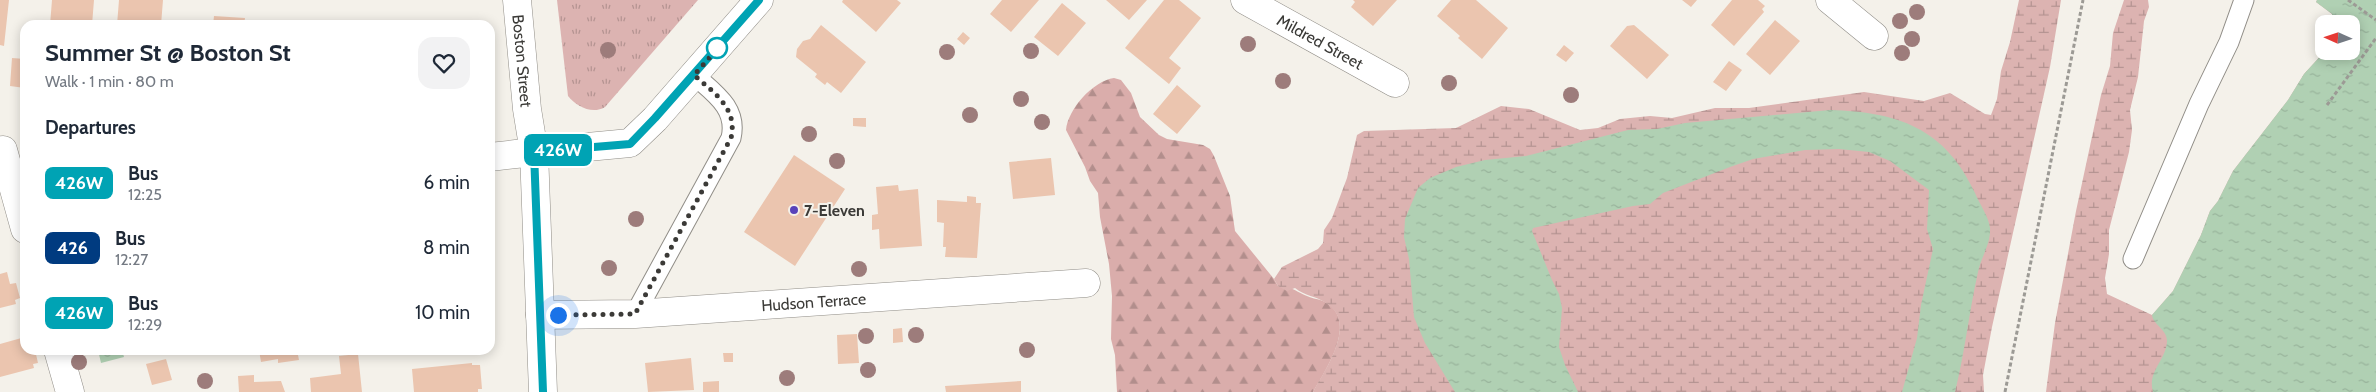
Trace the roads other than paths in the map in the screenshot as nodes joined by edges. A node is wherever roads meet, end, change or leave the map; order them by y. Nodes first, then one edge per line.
1 (517, 0) edge
2 (759, 0) edge
3 (1246, 0) edge
4 (1830, 0) edge
5 (2244, 0) edge
6 (1874, 36) dead end
7 (694, 75) junction
8 (1394, 83) dead end
9 (3, 150) dead end
10 (534, 152) junction
11 (495, 156) edge
12 (20, 211) edge
13 (2134, 259) dead end
14 (1086, 283) dead end
15 (635, 314) junction
16 (540, 315) junction
17 (59, 355) edge
18 (70, 392) edge
19 (543, 392) edge

1 - 10 street, Boston Street
2 - 7 street
3 - 8 street, Mildred Street
4 - 6 street
5 - 13 lane
7 - 10 street
7 - 15 lane
9 - 12 street
10 - 11 street
10 - 16 street, Boston Street
14 - 15 street, Hudson Terrace
15 - 16 street, Hudson Terrace
16 - 19 street, Boston Street
17 - 18 street

